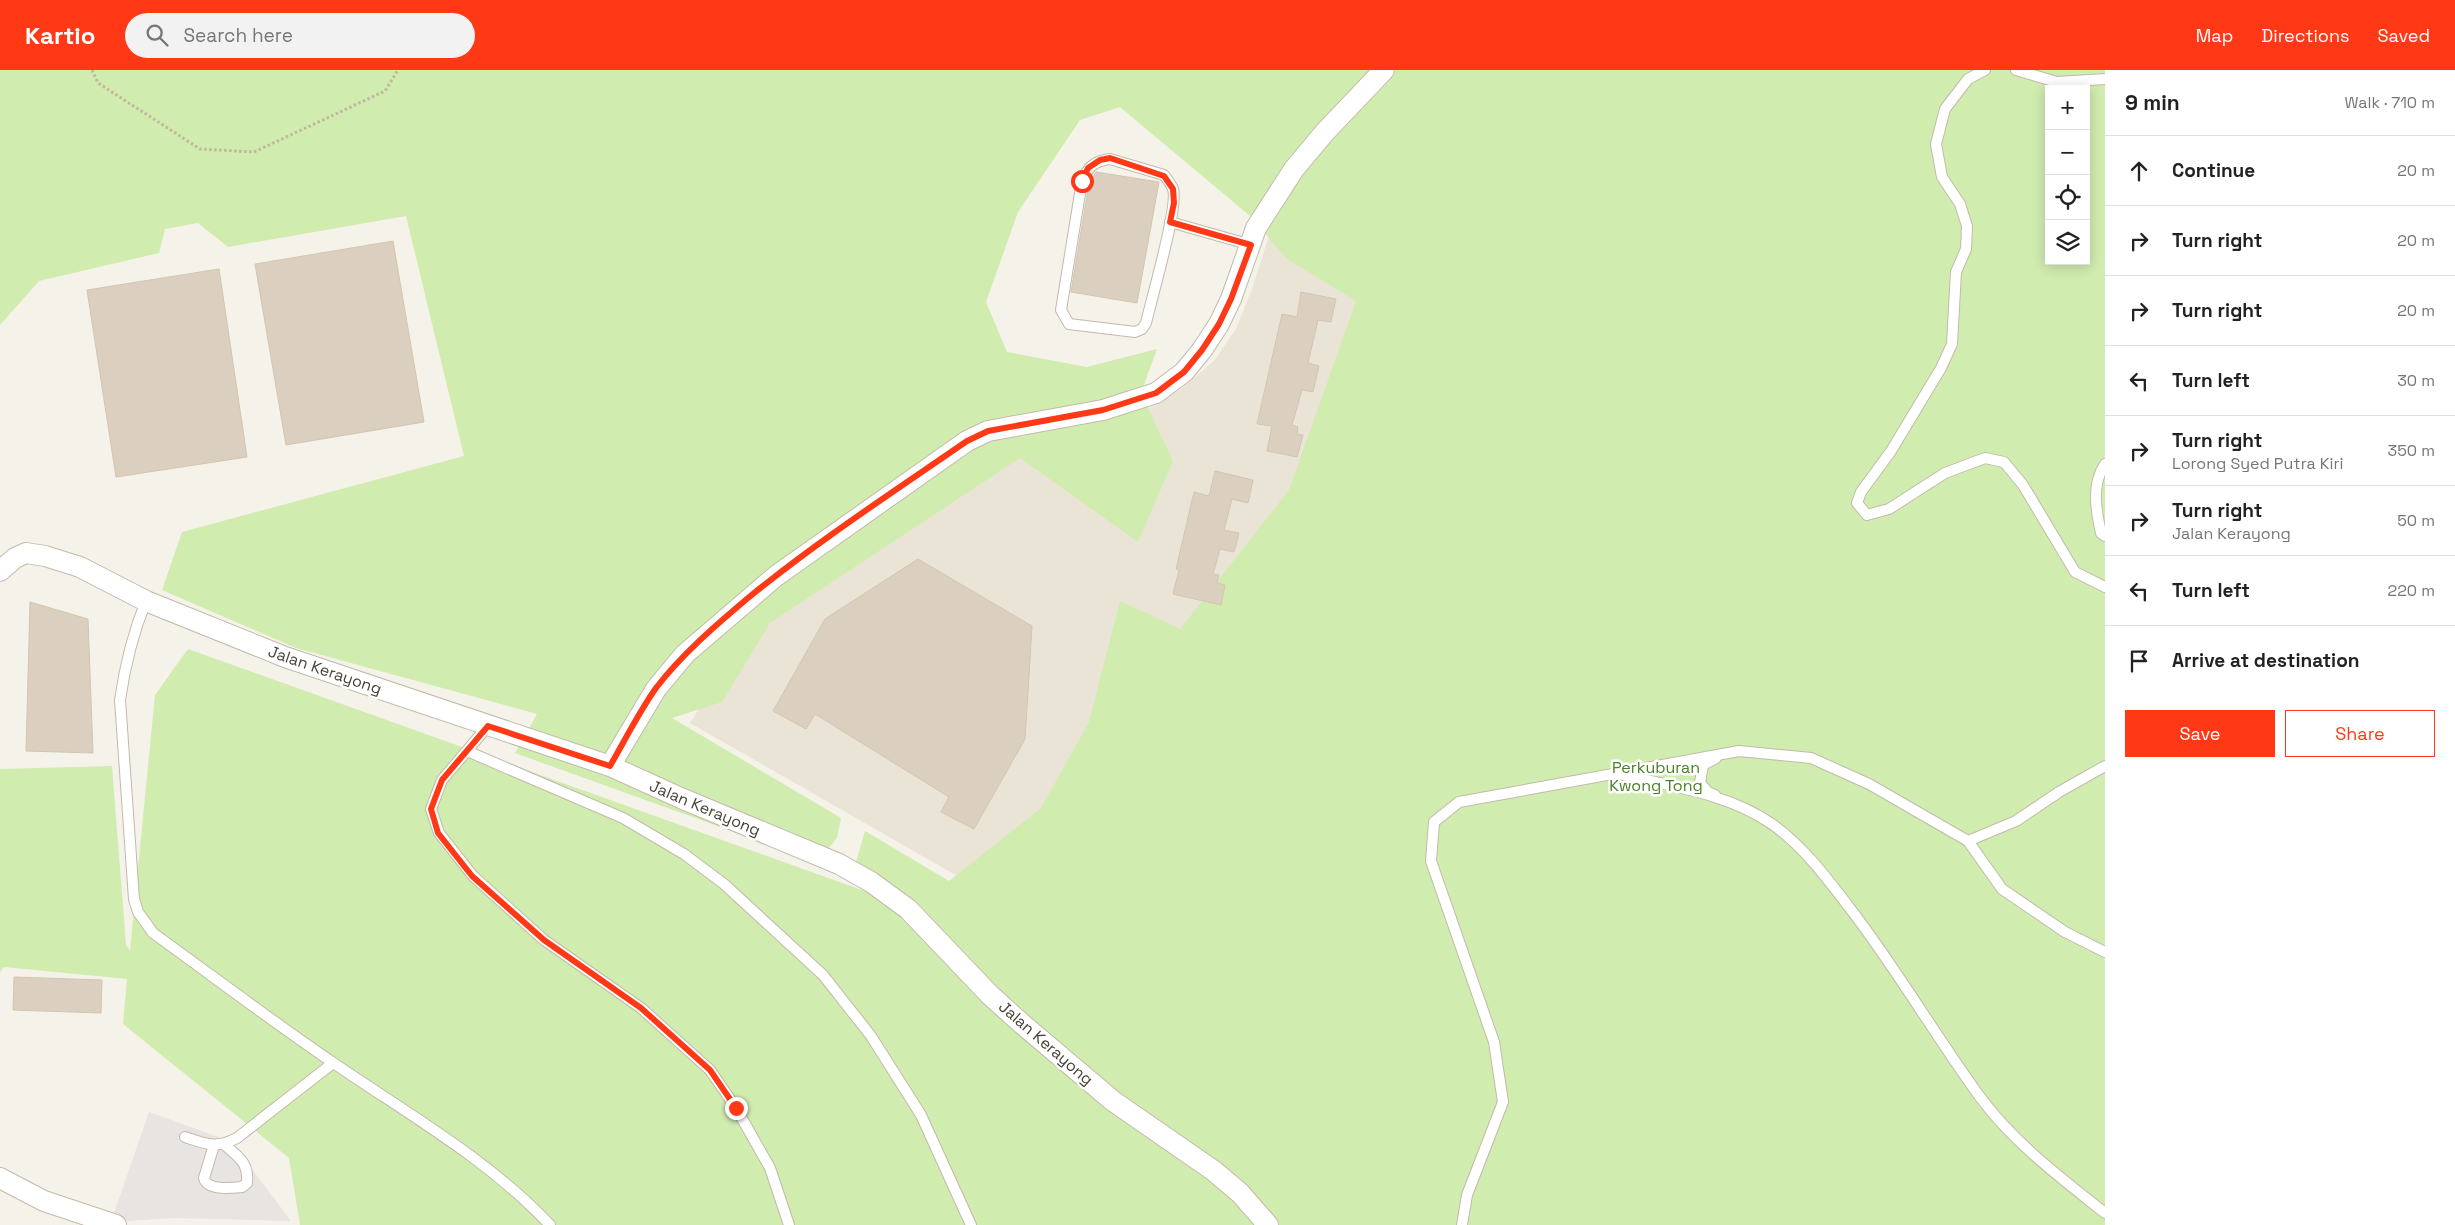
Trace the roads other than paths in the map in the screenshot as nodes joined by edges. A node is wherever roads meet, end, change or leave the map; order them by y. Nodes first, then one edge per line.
1 (1384, 70) edge
2 (1985, 70) edge
3 (2016, 70) edge
4 (2105, 79) edge
5 (1170, 222) junction
6 (1251, 245) junction
7 (2105, 464) edge
8 (2105, 536) edge
9 (0, 572) edge
10 (2105, 587) edge
11 (146, 600) junction
12 (488, 726) junction
13 (467, 751) junction
14 (1739, 752) junction
15 (610, 766) junction
16 (2105, 766) edge
17 (1612, 773) junction
18 (1725, 800) junction
19 (1968, 841) junction
20 (2105, 952) edge
21 (333, 1063) junction
22 (185, 1137) dead end
23 (219, 1145) junction
24 (0, 1178) edge
25 (2105, 1213) edge
26 (91, 1222) edge
27 (116, 1225) edge
28 (550, 1225) edge
29 (789, 1225) edge
30 (971, 1225) edge
31 (1268, 1225) edge
32 (1462, 1225) edge

1 - 6 street
2 - 10 lane
3 - 4 lane
5 - 5 lane
5 - 6 lane
6 - 15 street
7 - 8 lane
9 - 11 street, Jalan Kerayong
11 - 12 street, Jalan Kerayong
11 - 21 lane
12 - 13 lane
12 - 15 street, Jalan Kerayong
13 - 29 lane
13 - 30 lane
14 - 17 lane
14 - 18 lane
14 - 19 lane
15 - 31 street, Jalan Kerayong
16 - 19 lane
17 - 18 lane
17 - 32 lane
18 - 25 lane
19 - 20 lane
21 - 23 lane
21 - 28 lane
22 - 23 lane
23 - 23 lane
24 - 26 street
26 - 27 street

